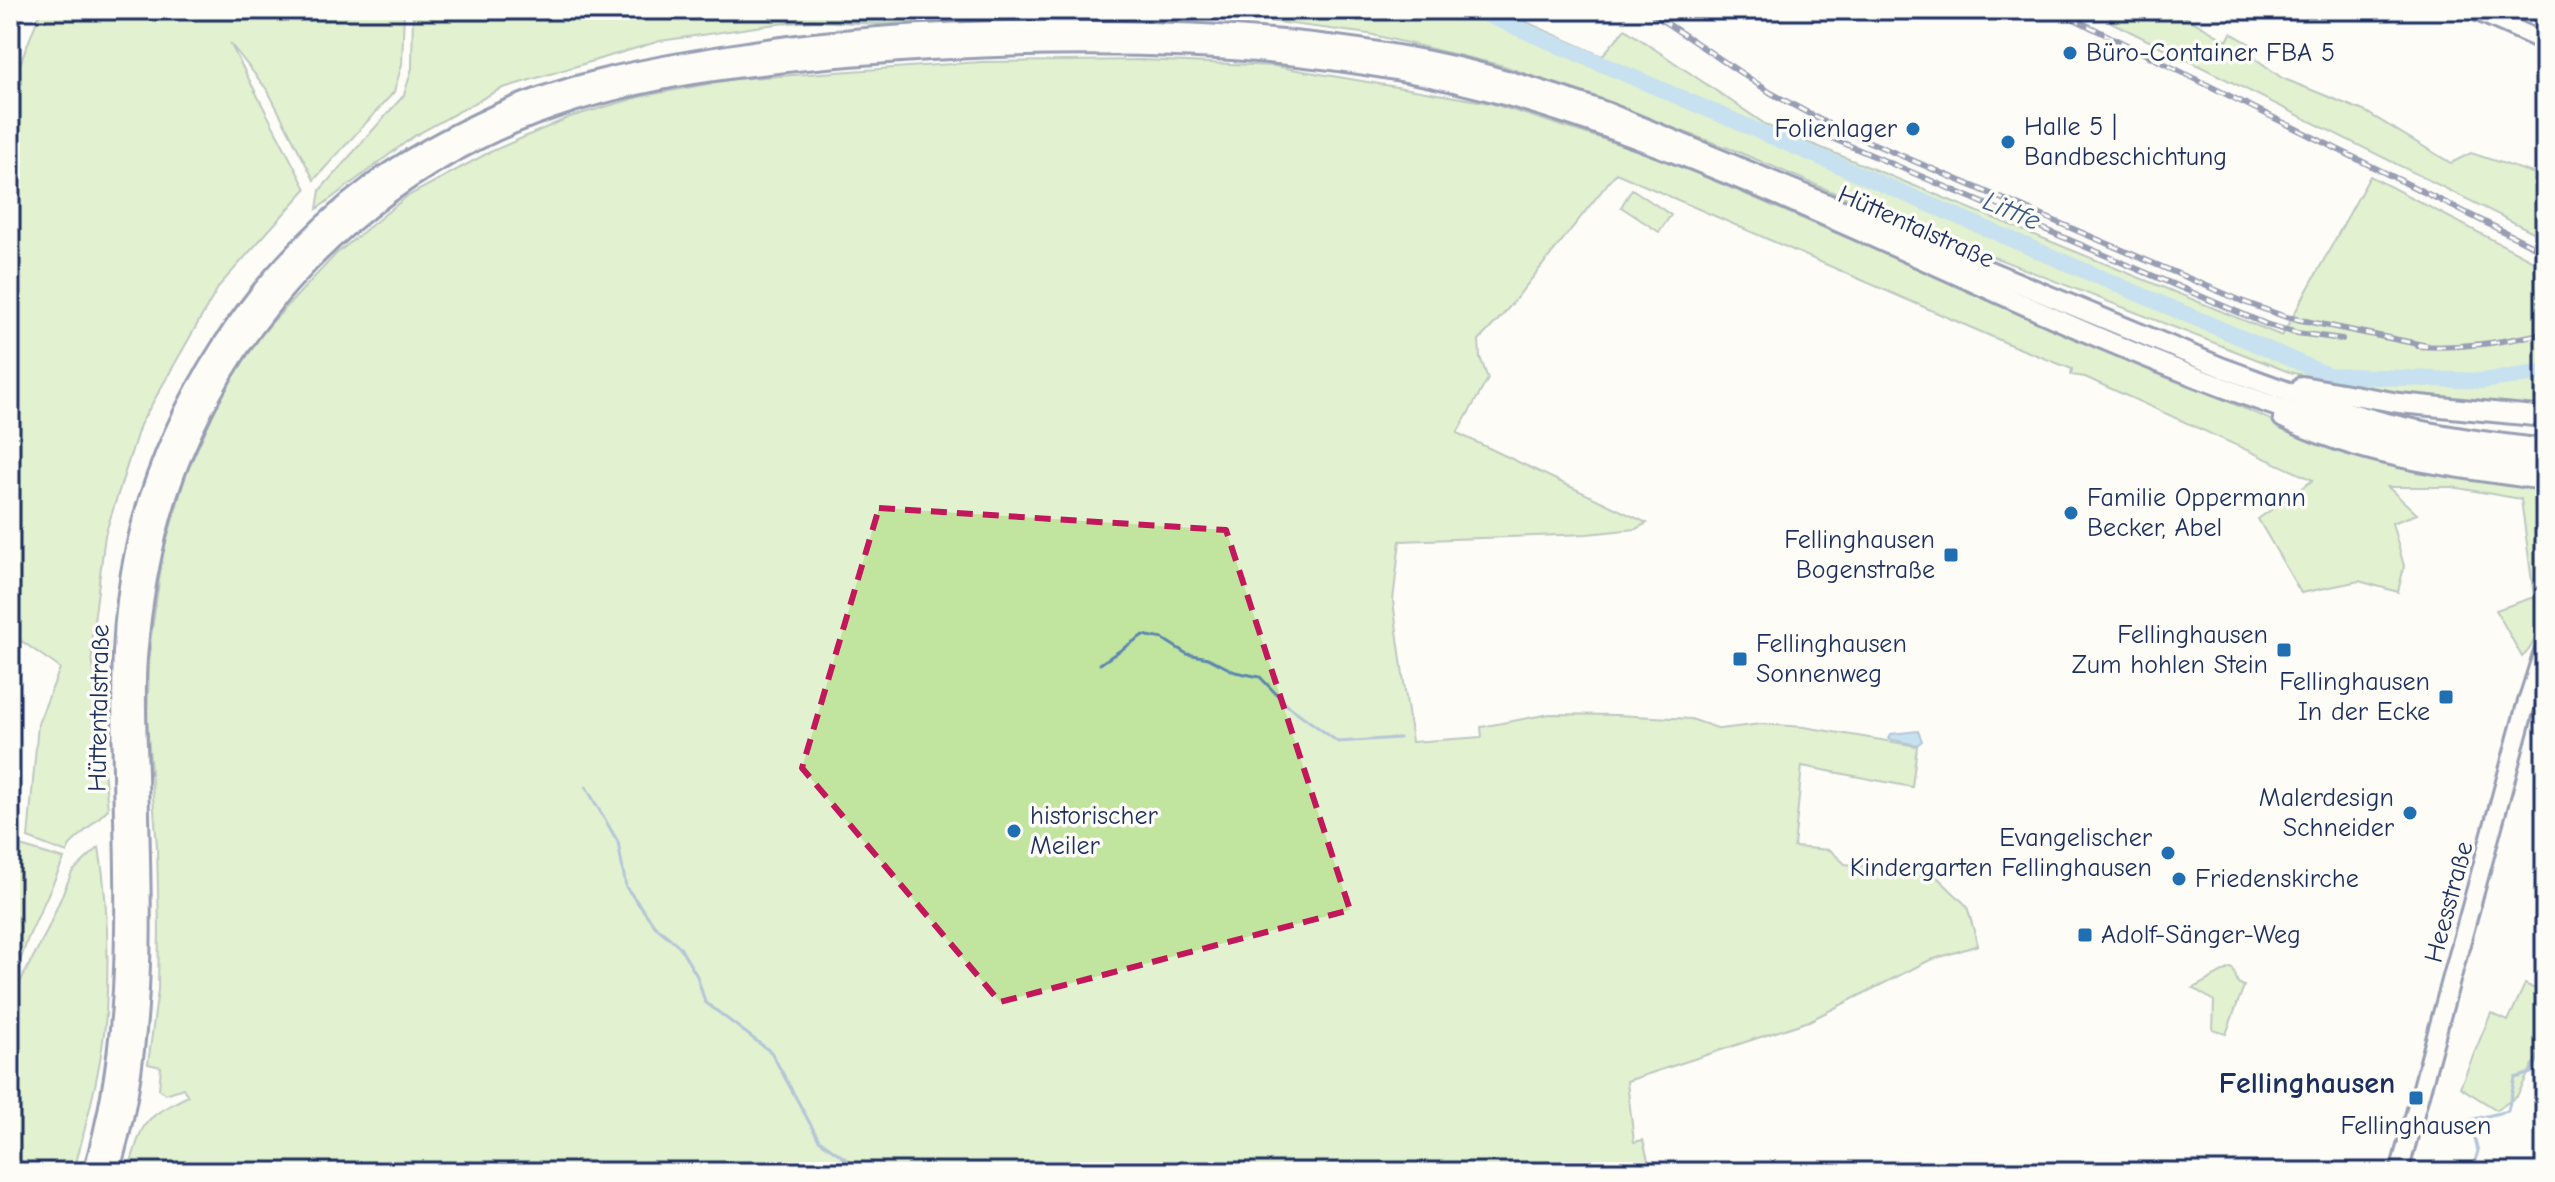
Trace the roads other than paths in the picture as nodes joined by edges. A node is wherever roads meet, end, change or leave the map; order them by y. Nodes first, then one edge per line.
1 (2473, 10) edge
2 (929, 41) junction
3 (2545, 42) edge
4 (1262, 46) junction
5 (2223, 368) junction
6 (2197, 377) junction
7 (2545, 417) edge
8 (2545, 449) edge
9 (2545, 464) edge
10 (2545, 480) edge
11 (2545, 645) edge
12 (93, 1172) edge
13 (109, 1172) edge
14 (2399, 1172) edge

1 - 3 main road
2 - 4 highway
2 - 12 highway, Hüttentalstraße
2 - 13 highway, Hüttentalstraße
4 - 5 highway, Hüttentalstraße
4 - 6 highway, Hüttentalstraße
5 - 7 highway
5 - 8 highway, Hüttentalstraße
6 - 9 highway, Hüttentalstraße
6 - 10 highway
11 - 14 main road, Heesstraße

